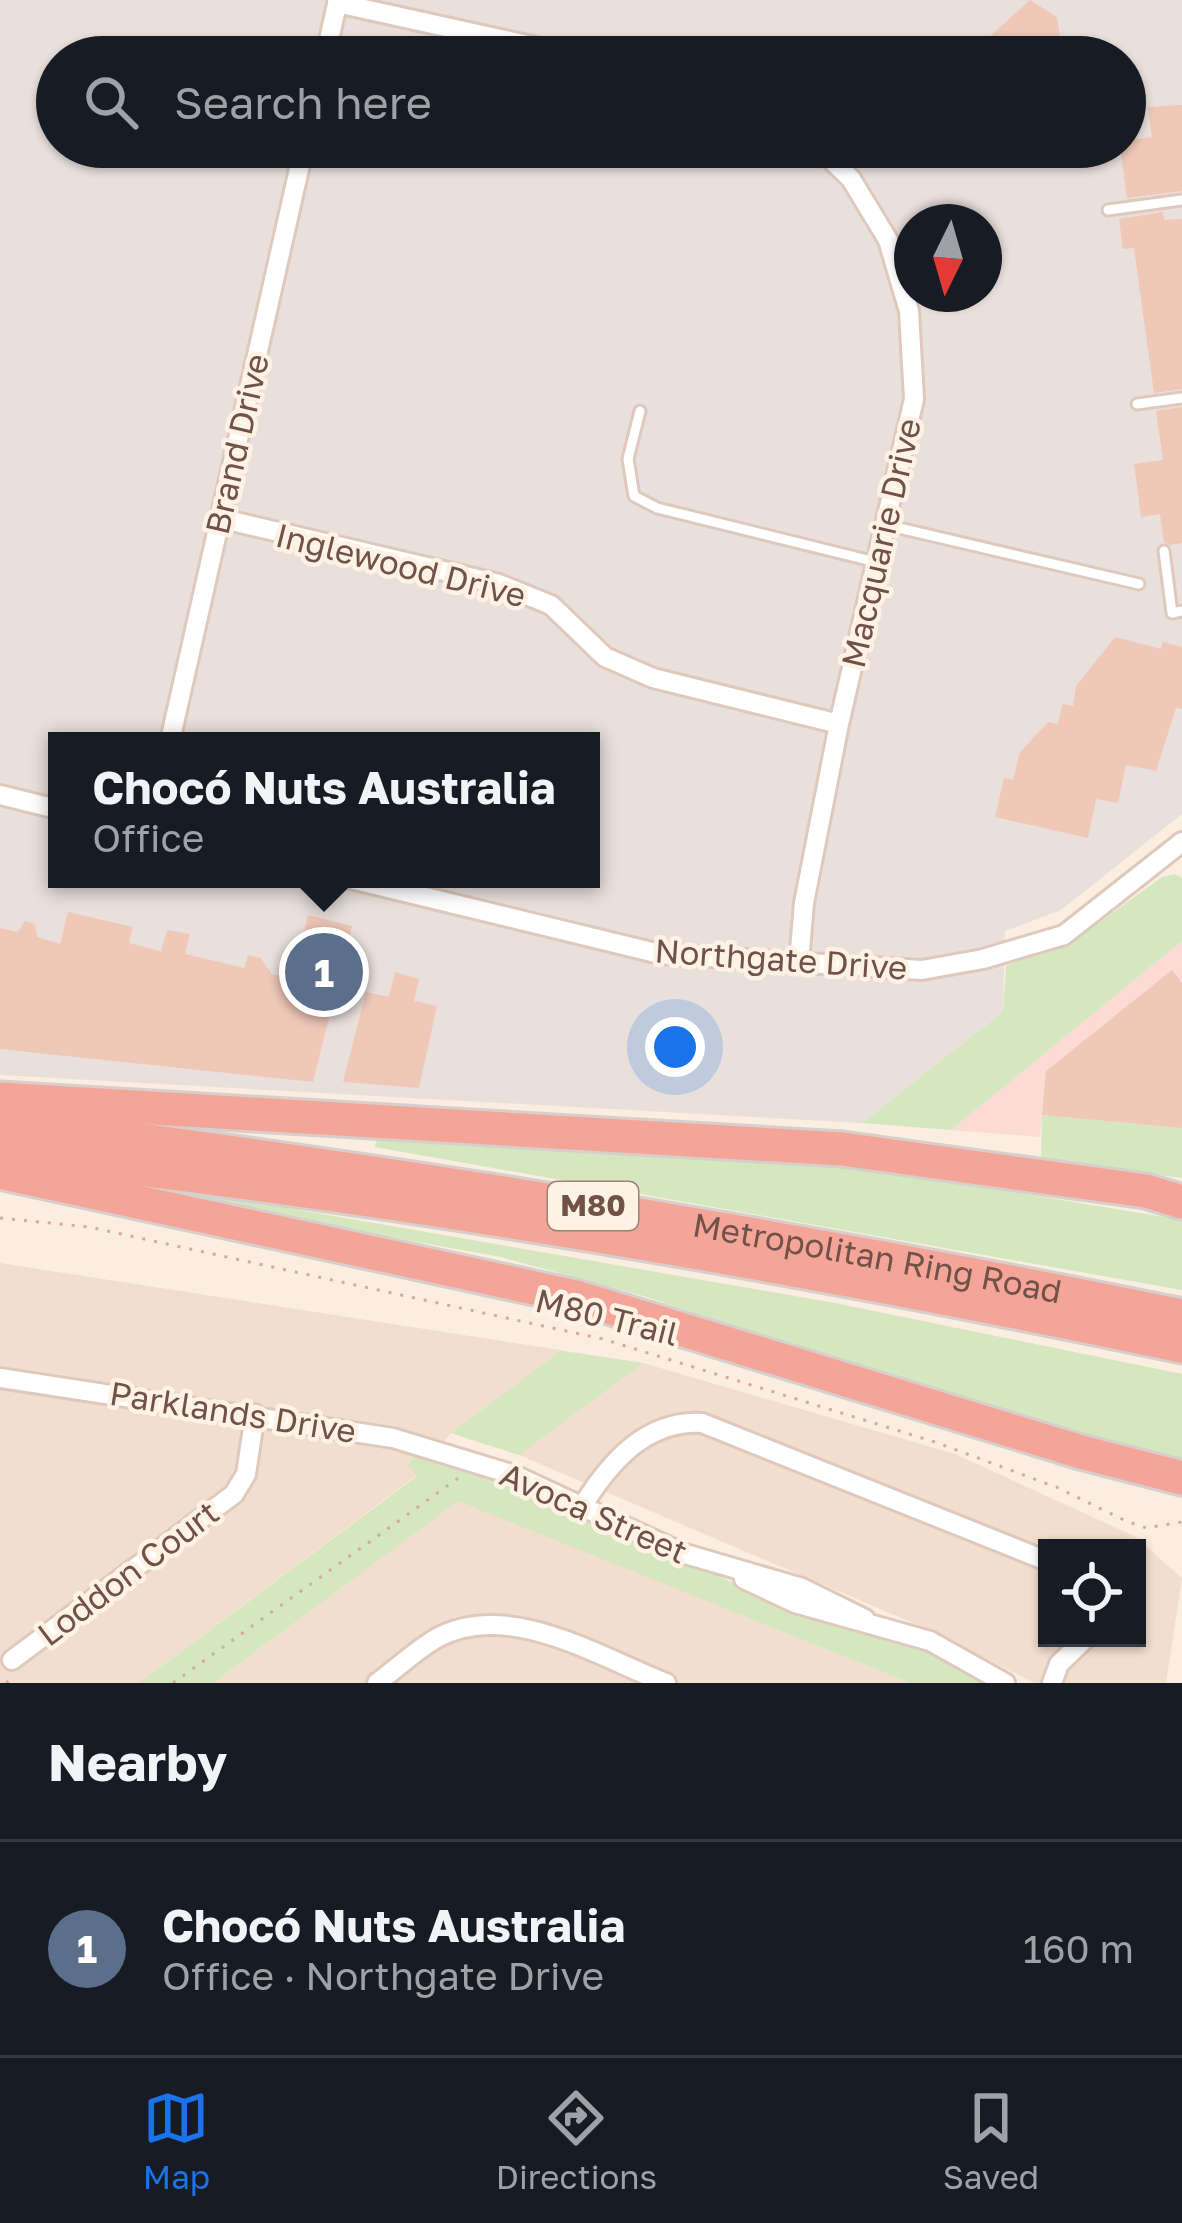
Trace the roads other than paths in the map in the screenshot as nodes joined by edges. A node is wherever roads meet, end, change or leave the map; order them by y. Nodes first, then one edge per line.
1 (337, 1) edge
2 (330, 36) edge
3 (490, 36) edge
4 (299, 168) edge
5 (840, 168) edge
6 (1182, 200) edge
7 (1108, 210) dead end
8 (1182, 398) edge
9 (1137, 404) dead end
10 (640, 411) dead end
11 (219, 518) junction
12 (886, 525) junction
13 (1164, 551) dead end
14 (876, 562) junction
15 (1138, 584) dead end
16 (1182, 611) edge
17 (839, 724) junction
18 (172, 732) edge
19 (0, 795) edge
20 (48, 807) edge
21 (1182, 842) edge
22 (388, 888) edge
23 (799, 962) junction
24 (0, 1099) edge
25 (0, 1122) edge
26 (0, 1153) edge
27 (0, 1172) edge
28 (1182, 1190) edge
29 (1146, 1191) junction
30 (1182, 1202) edge
31 (1182, 1316) edge
32 (1182, 1346) edge
33 (0, 1378) edge
34 (255, 1414) junction
35 (464, 1459) joint
36 (1182, 1478) edge
37 (583, 1505) junction
38 (1038, 1558) edge
39 (1076, 1647) edge
40 (10, 1674) edge
41 (624, 1675) edge
42 (377, 1683) edge
43 (666, 1683) edge
44 (1005, 1683) edge
45 (1052, 1683) edge

1 - 2 street
1 - 3 street
4 - 11 street, Brand Drive
5 - 12 street, Macquarie Drive
6 - 7 lane
8 - 9 lane
10 - 14 lane
11 - 17 street, Inglewood Drive
11 - 18 street, Brand Drive
12 - 14 street, Macquarie Drive
12 - 15 lane
13 - 16 lane
14 - 17 street, Macquarie Drive
17 - 23 street, Macquarie Drive
19 - 20 street
21 - 23 street, Northgate Drive
22 - 23 street, Northgate Drive
24 - 29 highway
25 - 31 highway, Metropolitan Ring Road / M80
26 - 32 highway, Metropolitan Ring Road / M80
27 - 36 highway
28 - 29 highway
29 - 30 highway
33 - 34 street, Parklands Drive
34 - 35 street, Parklands Drive
34 - 40 street, Loddon Court
35 - 37 street, Avoca Street
37 - 38 street
37 - 44 street, Avoca Street
39 - 45 street
41 - 42 street
41 - 43 street

